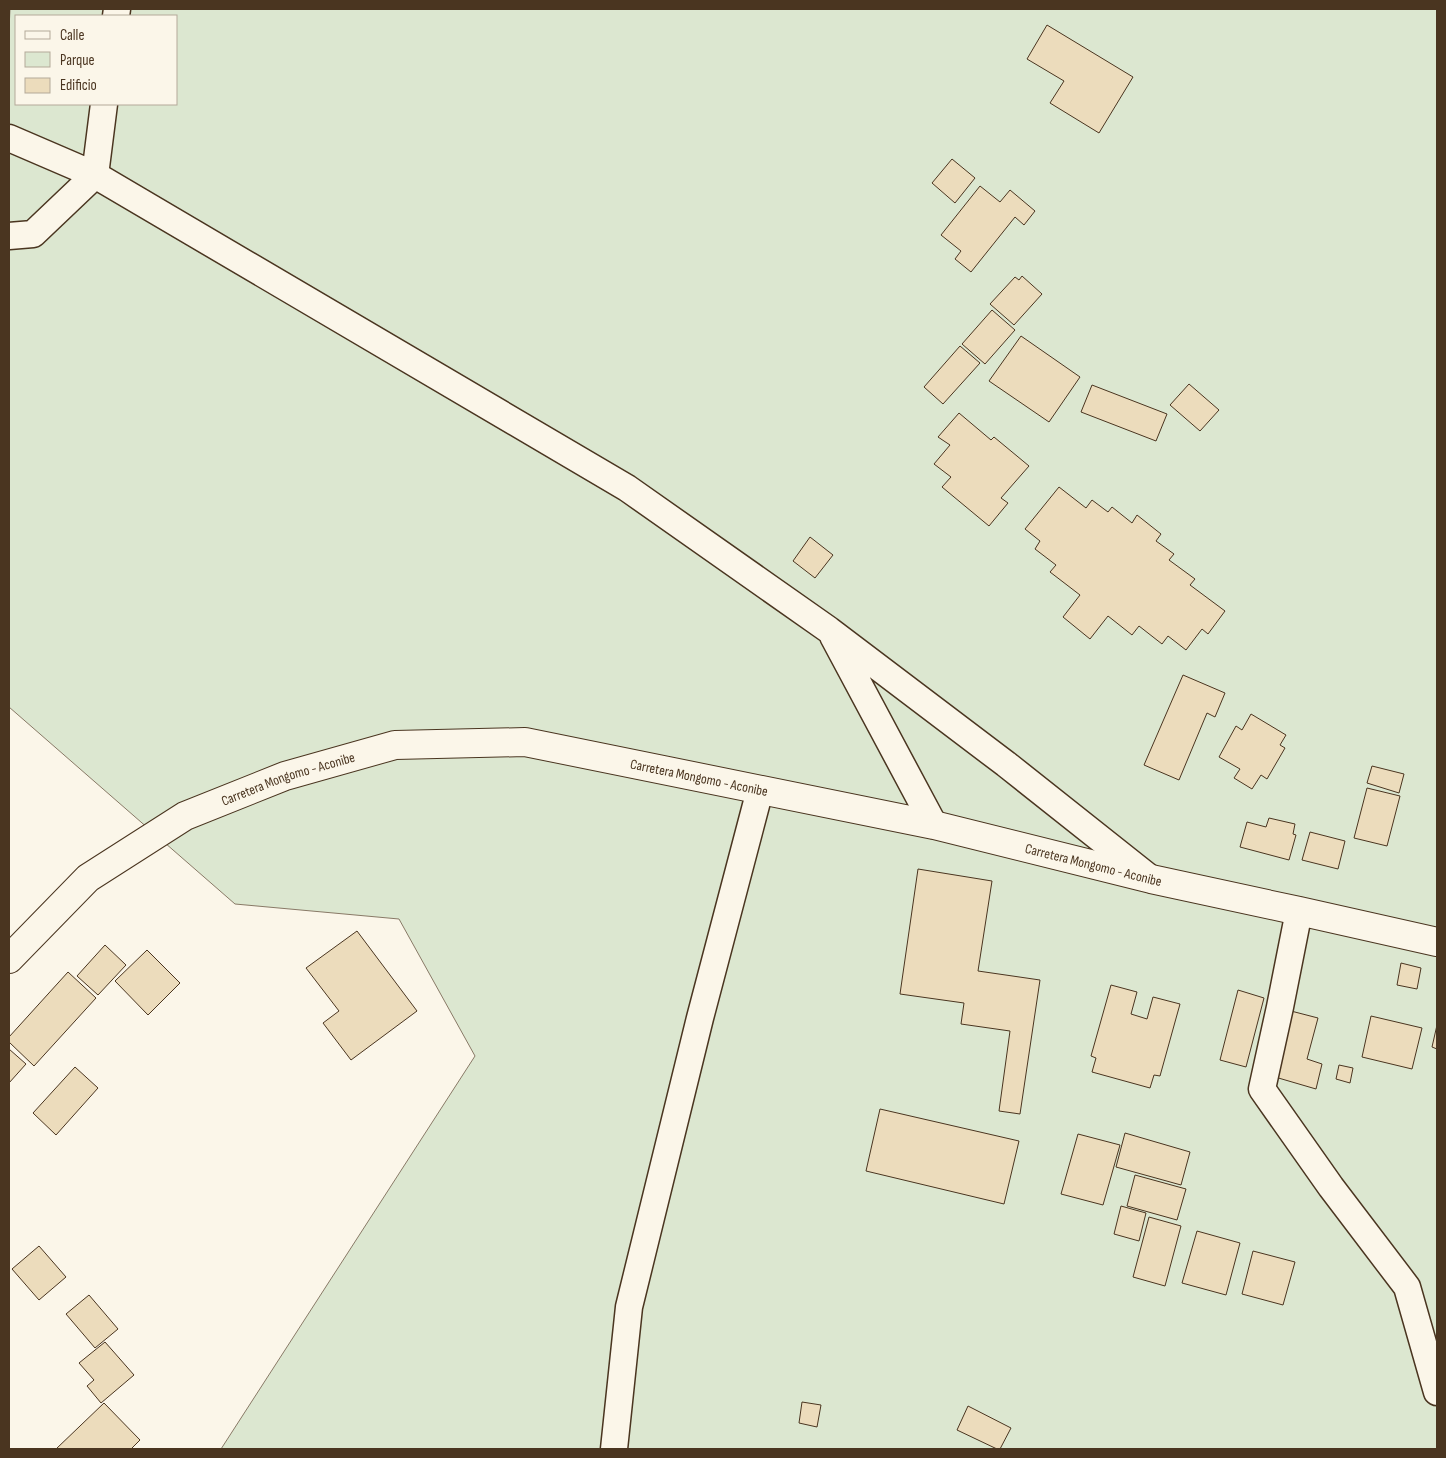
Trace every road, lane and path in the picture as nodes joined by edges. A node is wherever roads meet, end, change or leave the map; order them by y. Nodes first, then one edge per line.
1 (104, 105) edge
2 (9, 138) edge
3 (95, 175) junction
4 (9, 236) edge
5 (829, 630) junction
6 (760, 790) junction
7 (934, 825) junction
8 (1151, 879) junction
9 (1299, 910) junction
10 (1437, 942) edge
11 (9, 958) edge
12 (1437, 1392) edge
13 (614, 1449) edge

1 - 3 street
2 - 3 street
3 - 4 street
3 - 5 street
5 - 7 street
5 - 8 street
6 - 7 main road, Carretera Mongomo - Aconibe
6 - 11 main road, Carretera Mongomo - Aconibe
6 - 13 street
7 - 8 main road, Carretera Mongomo - Aconibe
8 - 9 main road, Carretera Mongomo - Aconibe
9 - 10 main road, Carretera Mongomo - Aconibe
9 - 12 street

